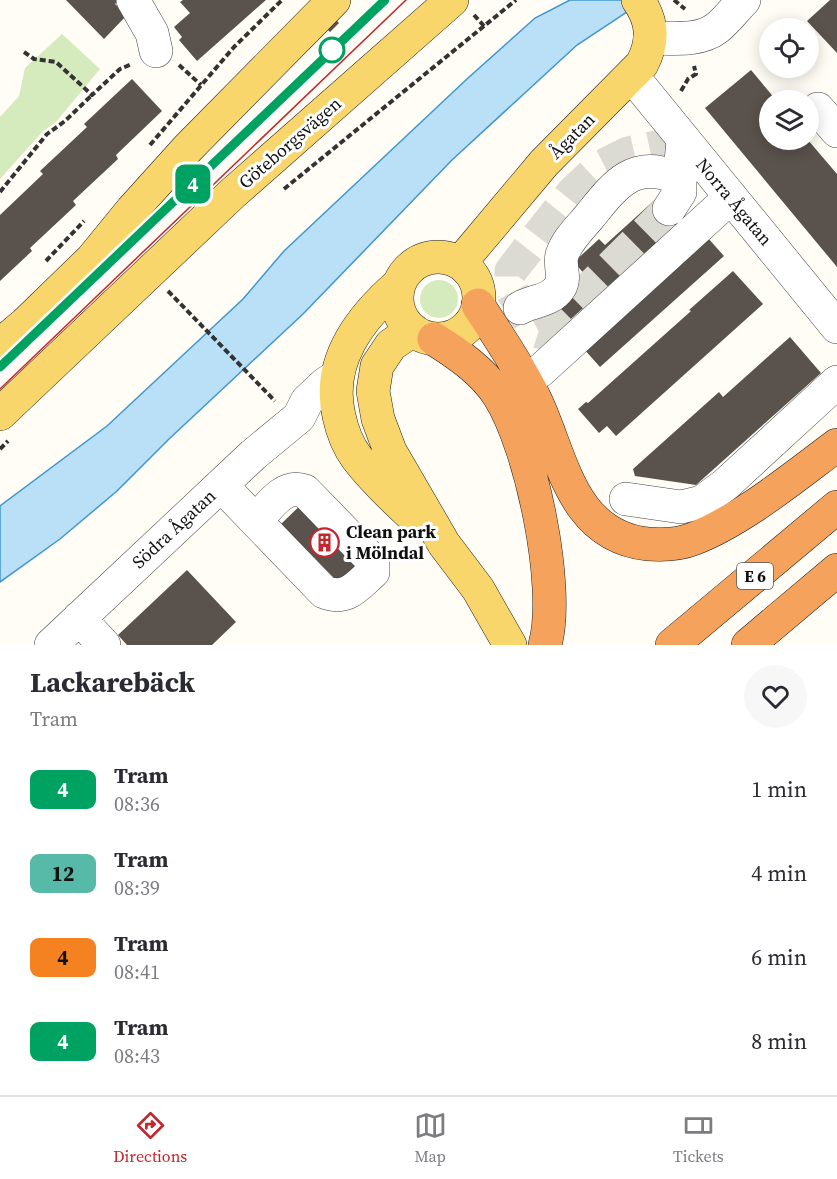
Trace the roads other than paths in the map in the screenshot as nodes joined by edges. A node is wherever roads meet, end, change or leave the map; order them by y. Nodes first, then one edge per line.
1 (133, 0) edge
2 (334, 0) edge
3 (452, 0) edge
4 (744, 0) edge
5 (645, 17) edge
6 (156, 51) road end
7 (632, 76) junction
8 (682, 156) junction
9 (730, 197) junction
10 (669, 209) tunnel mouth
11 (460, 263) junction
12 (398, 285) junction
13 (478, 305) junction
14 (520, 308) dead end
15 (834, 318) edge
16 (424, 334) junction
17 (0, 345) edge
18 (540, 371) dead end
19 (336, 377) junction
20 (837, 382) edge
21 (299, 417) junction
22 (8, 424) edge
23 (343, 431) junction
24 (837, 445) edge
25 (221, 485) junction
26 (626, 499) dead end
27 (414, 506) junction
28 (837, 507) edge
29 (256, 521) dead end
30 (837, 570) edge
31 (79, 618) junction
32 (54, 644) edge
33 (104, 645) edge
34 (510, 645) edge
35 (545, 645) edge
36 (672, 645) edge
37 (748, 645) edge

1 - 6 street
2 - 17 main road
3 - 22 main road, Göteborgsvägen
4 - 5 street
5 - 7 main road, Ågatan
7 - 8 street, Norra Ågatan
7 - 11 main road, Ågatan
8 - 9 street, Norra Ågatan
8 - 10 street
8 - 14 street
9 - 15 street, Norra Ågatan
9 - 18 street
11 - 12 main road
11 - 13 main road
12 - 16 main road
12 - 19 main road
13 - 16 main road
13 - 24 highway
16 - 27 main road
16 - 35 highway
19 - 21 street, Södra Ågatan
19 - 23 main road
20 - 26 street
21 - 23 street
21 - 25 street, Södra Ågatan
23 - 27 main road
25 - 29 street
25 - 31 street, Södra Ågatan
27 - 34 main road
28 - 36 highway, E 6
30 - 37 highway, E 6
31 - 32 street, Södra Ågatan
31 - 33 street

